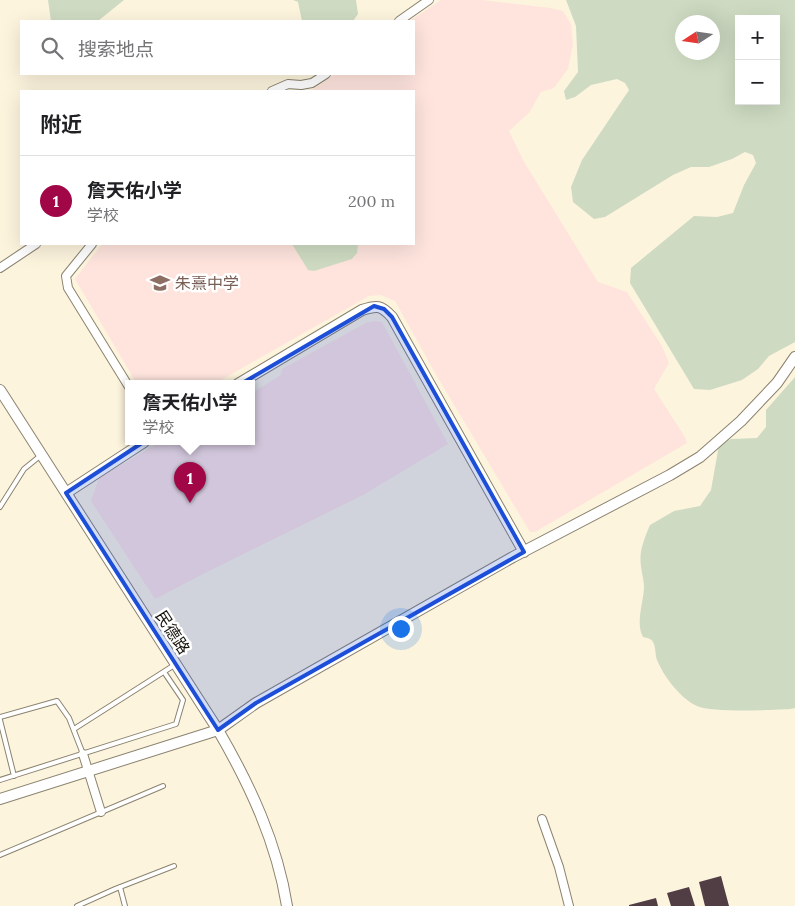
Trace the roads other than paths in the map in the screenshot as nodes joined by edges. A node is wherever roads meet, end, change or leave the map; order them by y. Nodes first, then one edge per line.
1 (429, 0) edge
2 (400, 20) edge
3 (325, 75) edge
4 (274, 90) edge
5 (34, 245) edge
6 (91, 245) edge
7 (0, 268) edge
8 (795, 357) edge
9 (125, 380) edge
10 (245, 380) edge
11 (0, 390) edge
12 (139, 445) edge
13 (41, 454) junction
14 (66, 493) junction
15 (0, 507) edge
16 (524, 552) junction
17 (176, 664) junction
18 (164, 672) junction
19 (0, 719) edge
20 (74, 729) junction
21 (218, 730) junction
22 (83, 754) junction
23 (89, 771) junction
24 (14, 776) junction
25 (0, 780) edge
26 (163, 786) dead end
27 (0, 799) edge
28 (101, 812) junction
29 (542, 819) dead end
30 (0, 855) edge
31 (174, 866) dead end
32 (120, 887) junction
33 (77, 906) edge
34 (125, 906) edge
35 (287, 906) edge
36 (570, 906) edge

1 - 2 street
3 - 4 street
5 - 7 street
6 - 9 street
8 - 16 street
10 - 16 street
11 - 13 street, 民德路
12 - 14 street
13 - 14 street, 民德路
13 - 15 lane
14 - 17 street, 民德路
16 - 21 street
17 - 18 lane
17 - 21 street, 民德路
18 - 20 lane
18 - 22 lane
19 - 20 lane
19 - 24 lane
20 - 22 lane
21 - 23 street
21 - 35 street, 民德路
22 - 23 street
22 - 24 lane
23 - 27 street
23 - 28 street
24 - 25 lane
26 - 28 lane
28 - 30 lane
29 - 36 street
31 - 32 lane
32 - 33 lane
32 - 34 lane

